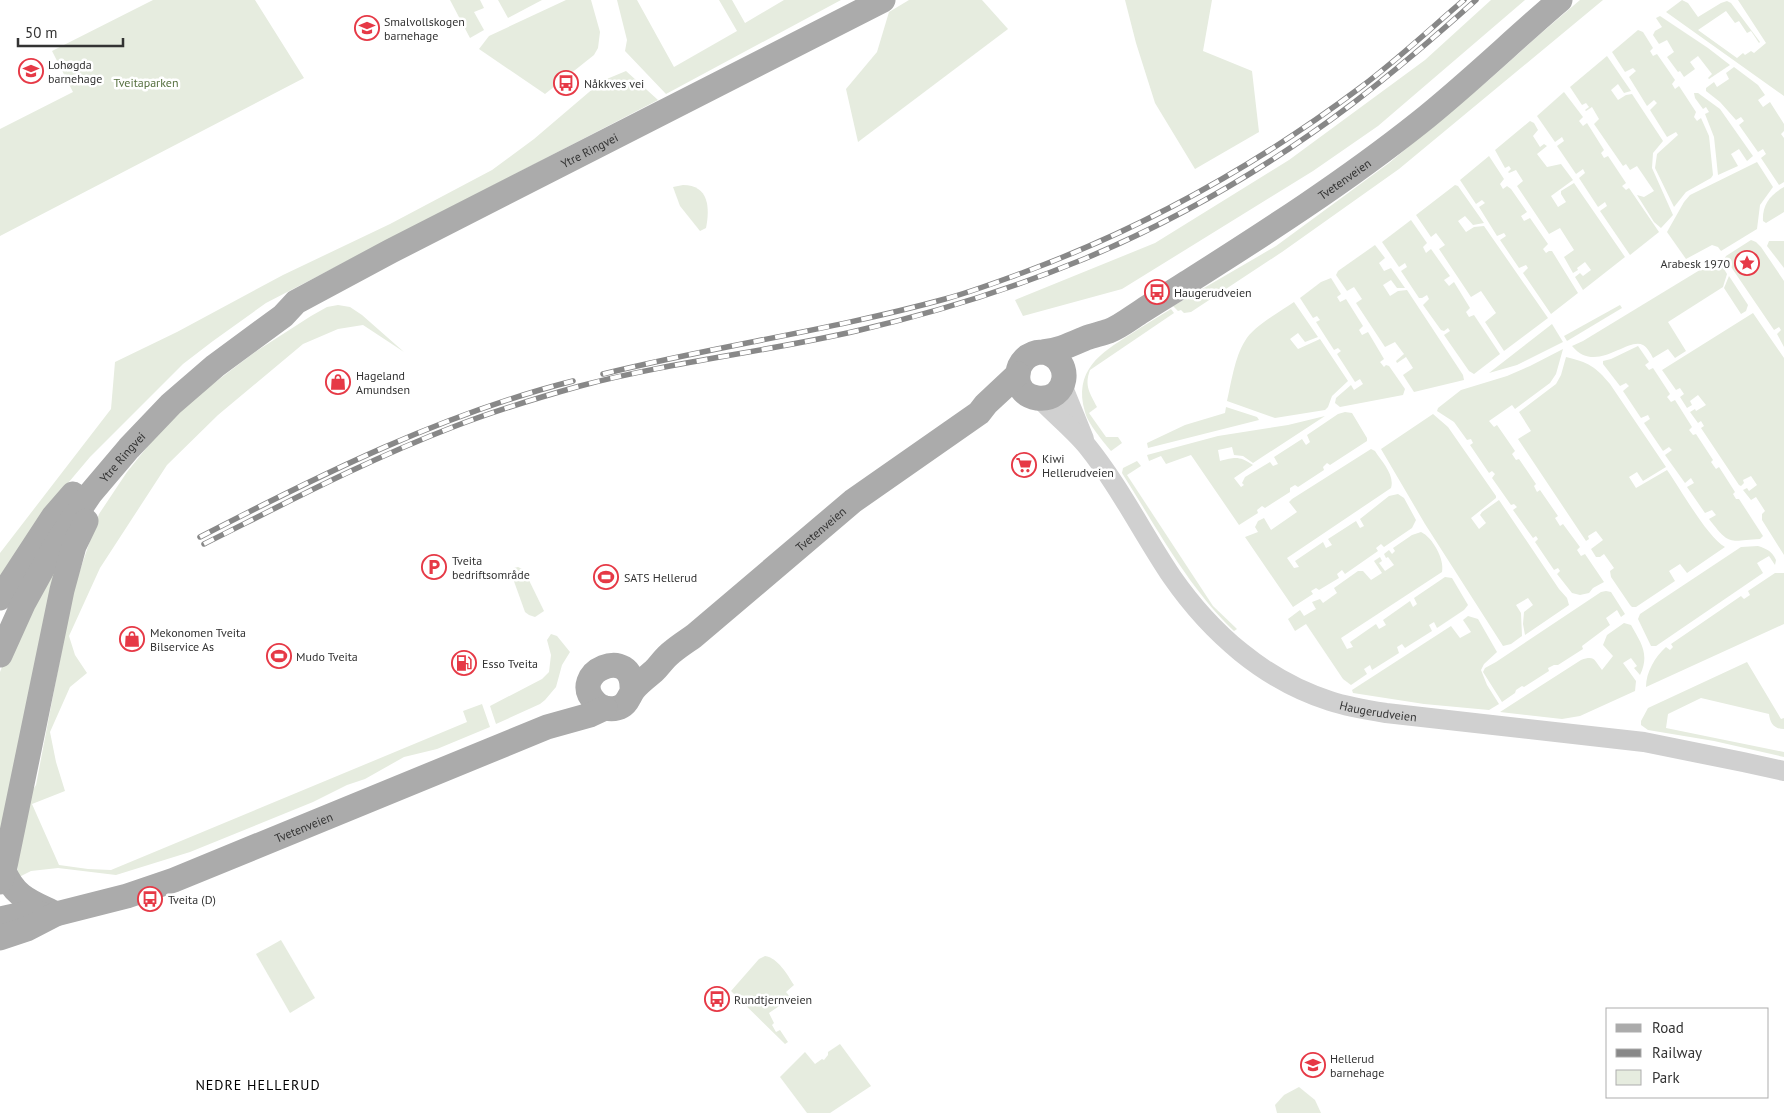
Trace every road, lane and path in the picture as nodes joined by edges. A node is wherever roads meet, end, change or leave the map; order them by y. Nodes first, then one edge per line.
1 (883, 0) edge
2 (1560, 0) edge
3 (296, 302) junction
4 (1109, 331) junction
5 (1044, 352) junction
6 (1018, 374) junction
7 (1063, 379) junction
8 (1035, 397) junction
9 (979, 414) junction
10 (1086, 446) junction
11 (129, 448) junction
12 (90, 475) junction
13 (0, 598) edge
14 (0, 625) edge
15 (671, 652) junction
16 (0, 655) edge
17 (620, 667) junction
18 (588, 688) junction
19 (632, 691) junction
20 (606, 708) junction
21 (547, 727) junction
22 (1784, 771) edge
23 (2, 877) edge
24 (56, 914) junction
25 (0, 919) edge
26 (0, 938) edge

1 - 3 main road, Ytre Ringvei
2 - 4 main road, Tvetenveien
3 - 11 main road, Ytre Ringvei
3 - 12 main road, Ytre Ringvei
4 - 5 main road, Tvetenveien
4 - 7 main road, Tvetenveien
5 - 6 main road, Tvetenveien
5 - 7 main road
6 - 8 main road
6 - 9 main road, Tvetenveien
7 - 8 main road, Tvetenveien
7 - 10 street, Haugerudveien
8 - 9 main road, Tvetenveien
8 - 10 street, Haugerudveien
9 - 15 main road, Tvetenveien
10 - 22 street, Haugerudveien
11 - 16 main road, Ytre Ringvei
11 - 23 main road
12 - 13 main road
12 - 14 main road, Ytre Ringvei
15 - 17 main road, Tvetenveien
15 - 19 main road, Tvetenveien
17 - 18 main road, Tvetenveien
17 - 19 main road
18 - 20 main road
18 - 21 main road, Tvetenveien
19 - 20 main road, Tvetenveien
20 - 21 main road, Tvetenveien
21 - 24 main road, Tvetenveien
23 - 24 main road
24 - 25 main road, Tvetenveien
24 - 26 main road, Tvetenveien

